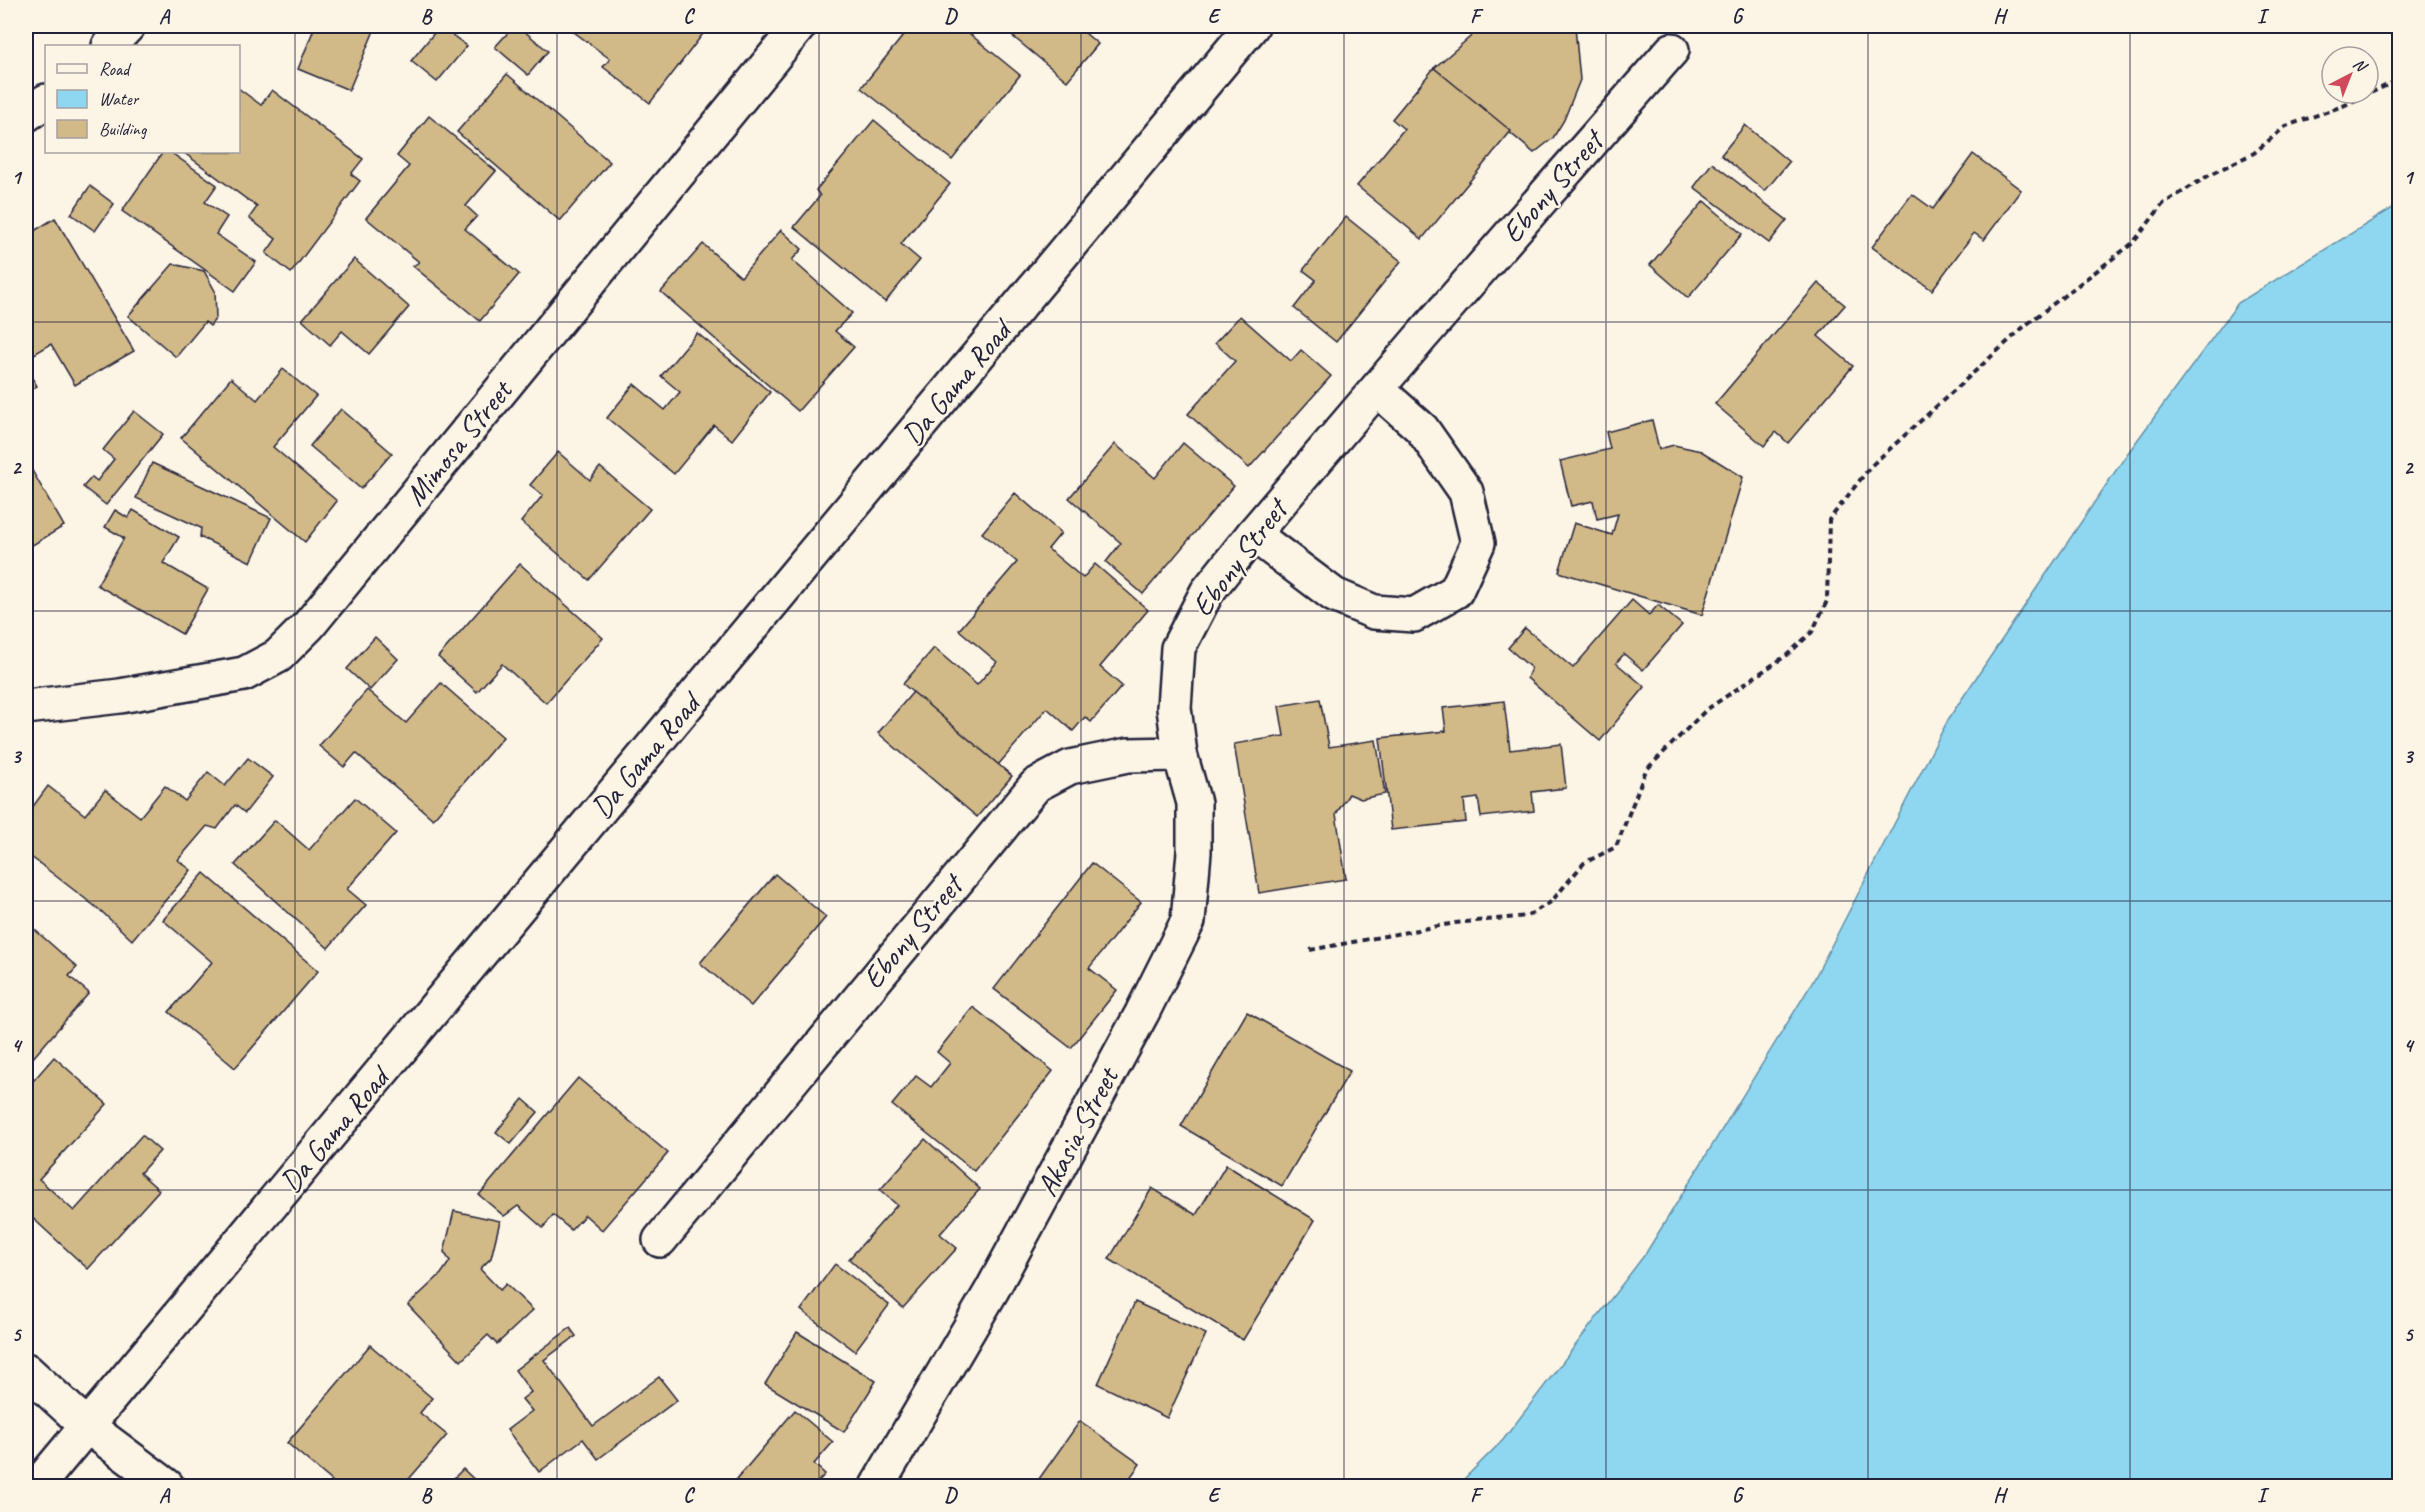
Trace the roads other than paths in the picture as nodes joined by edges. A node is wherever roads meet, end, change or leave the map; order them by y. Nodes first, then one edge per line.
1 (128, 26) edge
2 (799, 26) edge
3 (1252, 26) edge
4 (110, 45) edge
5 (1672, 50) dead end
6 (45, 102) edge
7 (26, 115) edge
8 (1377, 389) junction
9 (1253, 534) junction
10 (26, 707) edge
11 (1180, 754) junction
12 (660, 1240) dead end
13 (26, 1370) edge
14 (87, 1426) junction
15 (37, 1486) edge
16 (167, 1486) edge
17 (877, 1486) edge

1 - 4 street
2 - 10 street, Mimosa Street
3 - 14 street, Da Gama Road
5 - 8 street, Ebony Street
6 - 7 street
8 - 9 street, Ebony Street
8 - 9 street
9 - 11 street, Ebony Street
11 - 12 street, Ebony Street
11 - 17 street, Akasia Street
13 - 14 street
14 - 15 street, Da Gama Road
14 - 16 street

